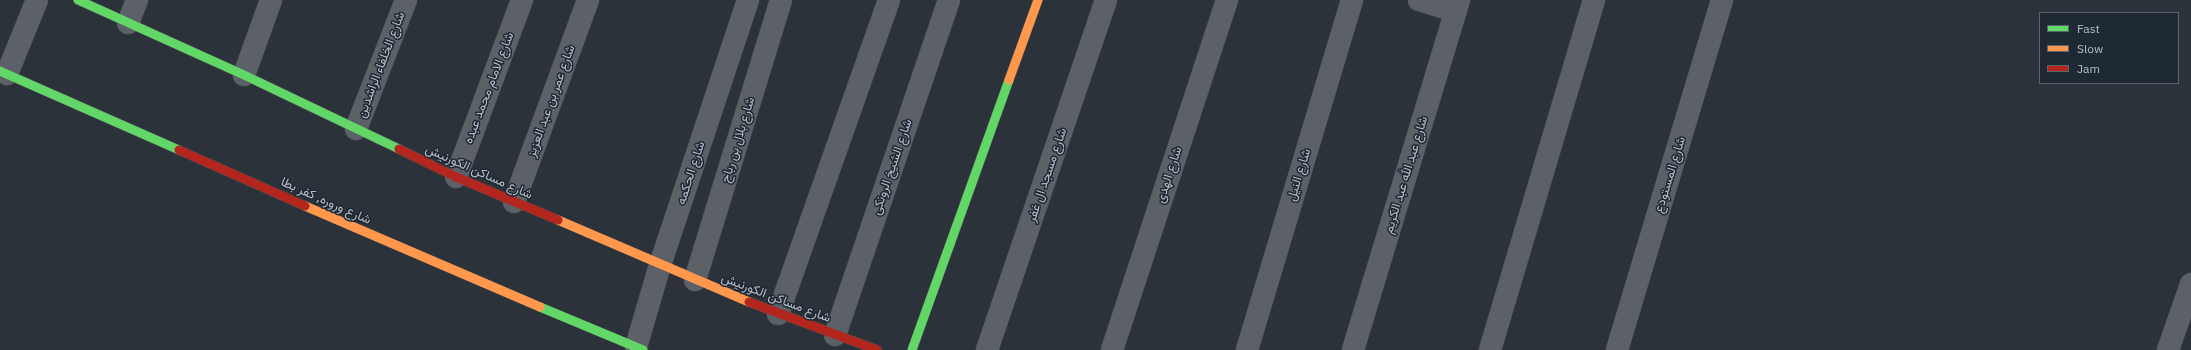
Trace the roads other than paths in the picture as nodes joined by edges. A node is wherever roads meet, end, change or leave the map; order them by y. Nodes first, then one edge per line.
1 (37, 0) edge
2 (78, 0) edge
3 (137, 0) edge
4 (271, 0) edge
5 (406, 0) edge
6 (522, 0) edge
7 (588, 0) edge
8 (748, 0) edge
9 (780, 0) edge
10 (889, 0) edge
11 (949, 0) edge
12 (1038, 0) edge
13 (1106, 0) edge
14 (1227, 0) edge
15 (1352, 0) edge
16 (1419, 0) edge
17 (1594, 0) edge
18 (1722, 0) edge
19 (1457, 6) edge
20 (128, 23) junction
21 (4, 72) edge
22 (244, 74) junction
23 (356, 129) junction
24 (456, 177) junction
25 (514, 202) junction
26 (660, 265) junction
27 (695, 280) junction
28 (2191, 284) edge
29 (778, 314) junction
30 (835, 335) junction
31 (639, 348) edge
32 (877, 350) edge
33 (912, 350) edge
34 (988, 350) edge
35 (1112, 350) edge
36 (1247, 350) edge
37 (1353, 350) edge
38 (1490, 350) edge
39 (1617, 350) edge
40 (2168, 350) edge

1 - 21 street
2 - 20 street, شارع مساكن الكورنيش
3 - 20 street
4 - 22 street
5 - 23 street, شارع الخلفاء الراشدين
6 - 24 street, شارع الامام محمد عبده
7 - 25 street, شارع عمر بن عبد العزيز
8 - 26 street, شارع الحكمه
9 - 27 street, شارع بلال بن رباح
10 - 29 street
11 - 30 street, شارع الشيخ الرونكى
12 - 33 street
13 - 34 street, شارع مسجد ال غفر
14 - 35 street, شارع الهدى
15 - 36 street, شارع النيل
16 - 19 street
17 - 38 street
18 - 39 street, شارع المستودع
19 - 37 street, شارع عبد الله عبد الكريم
20 - 22 street, شارع مساكن الكورنيش
21 - 31 street, شارع وروره, كفر بطا
22 - 23 street, شارع مساكن الكورنيش
23 - 24 street, شارع مساكن الكورنيش
24 - 25 street, شارع مساكن الكورنيش
25 - 26 street, شارع مساكن الكورنيش
26 - 27 street, شارع مساكن الكورنيش
26 - 31 street, شارع الحكمه
27 - 29 street, شارع مساكن الكورنيش
28 - 40 street
29 - 30 street, شارع مساكن الكورنيش
30 - 32 street, شارع مساكن الكورنيش

